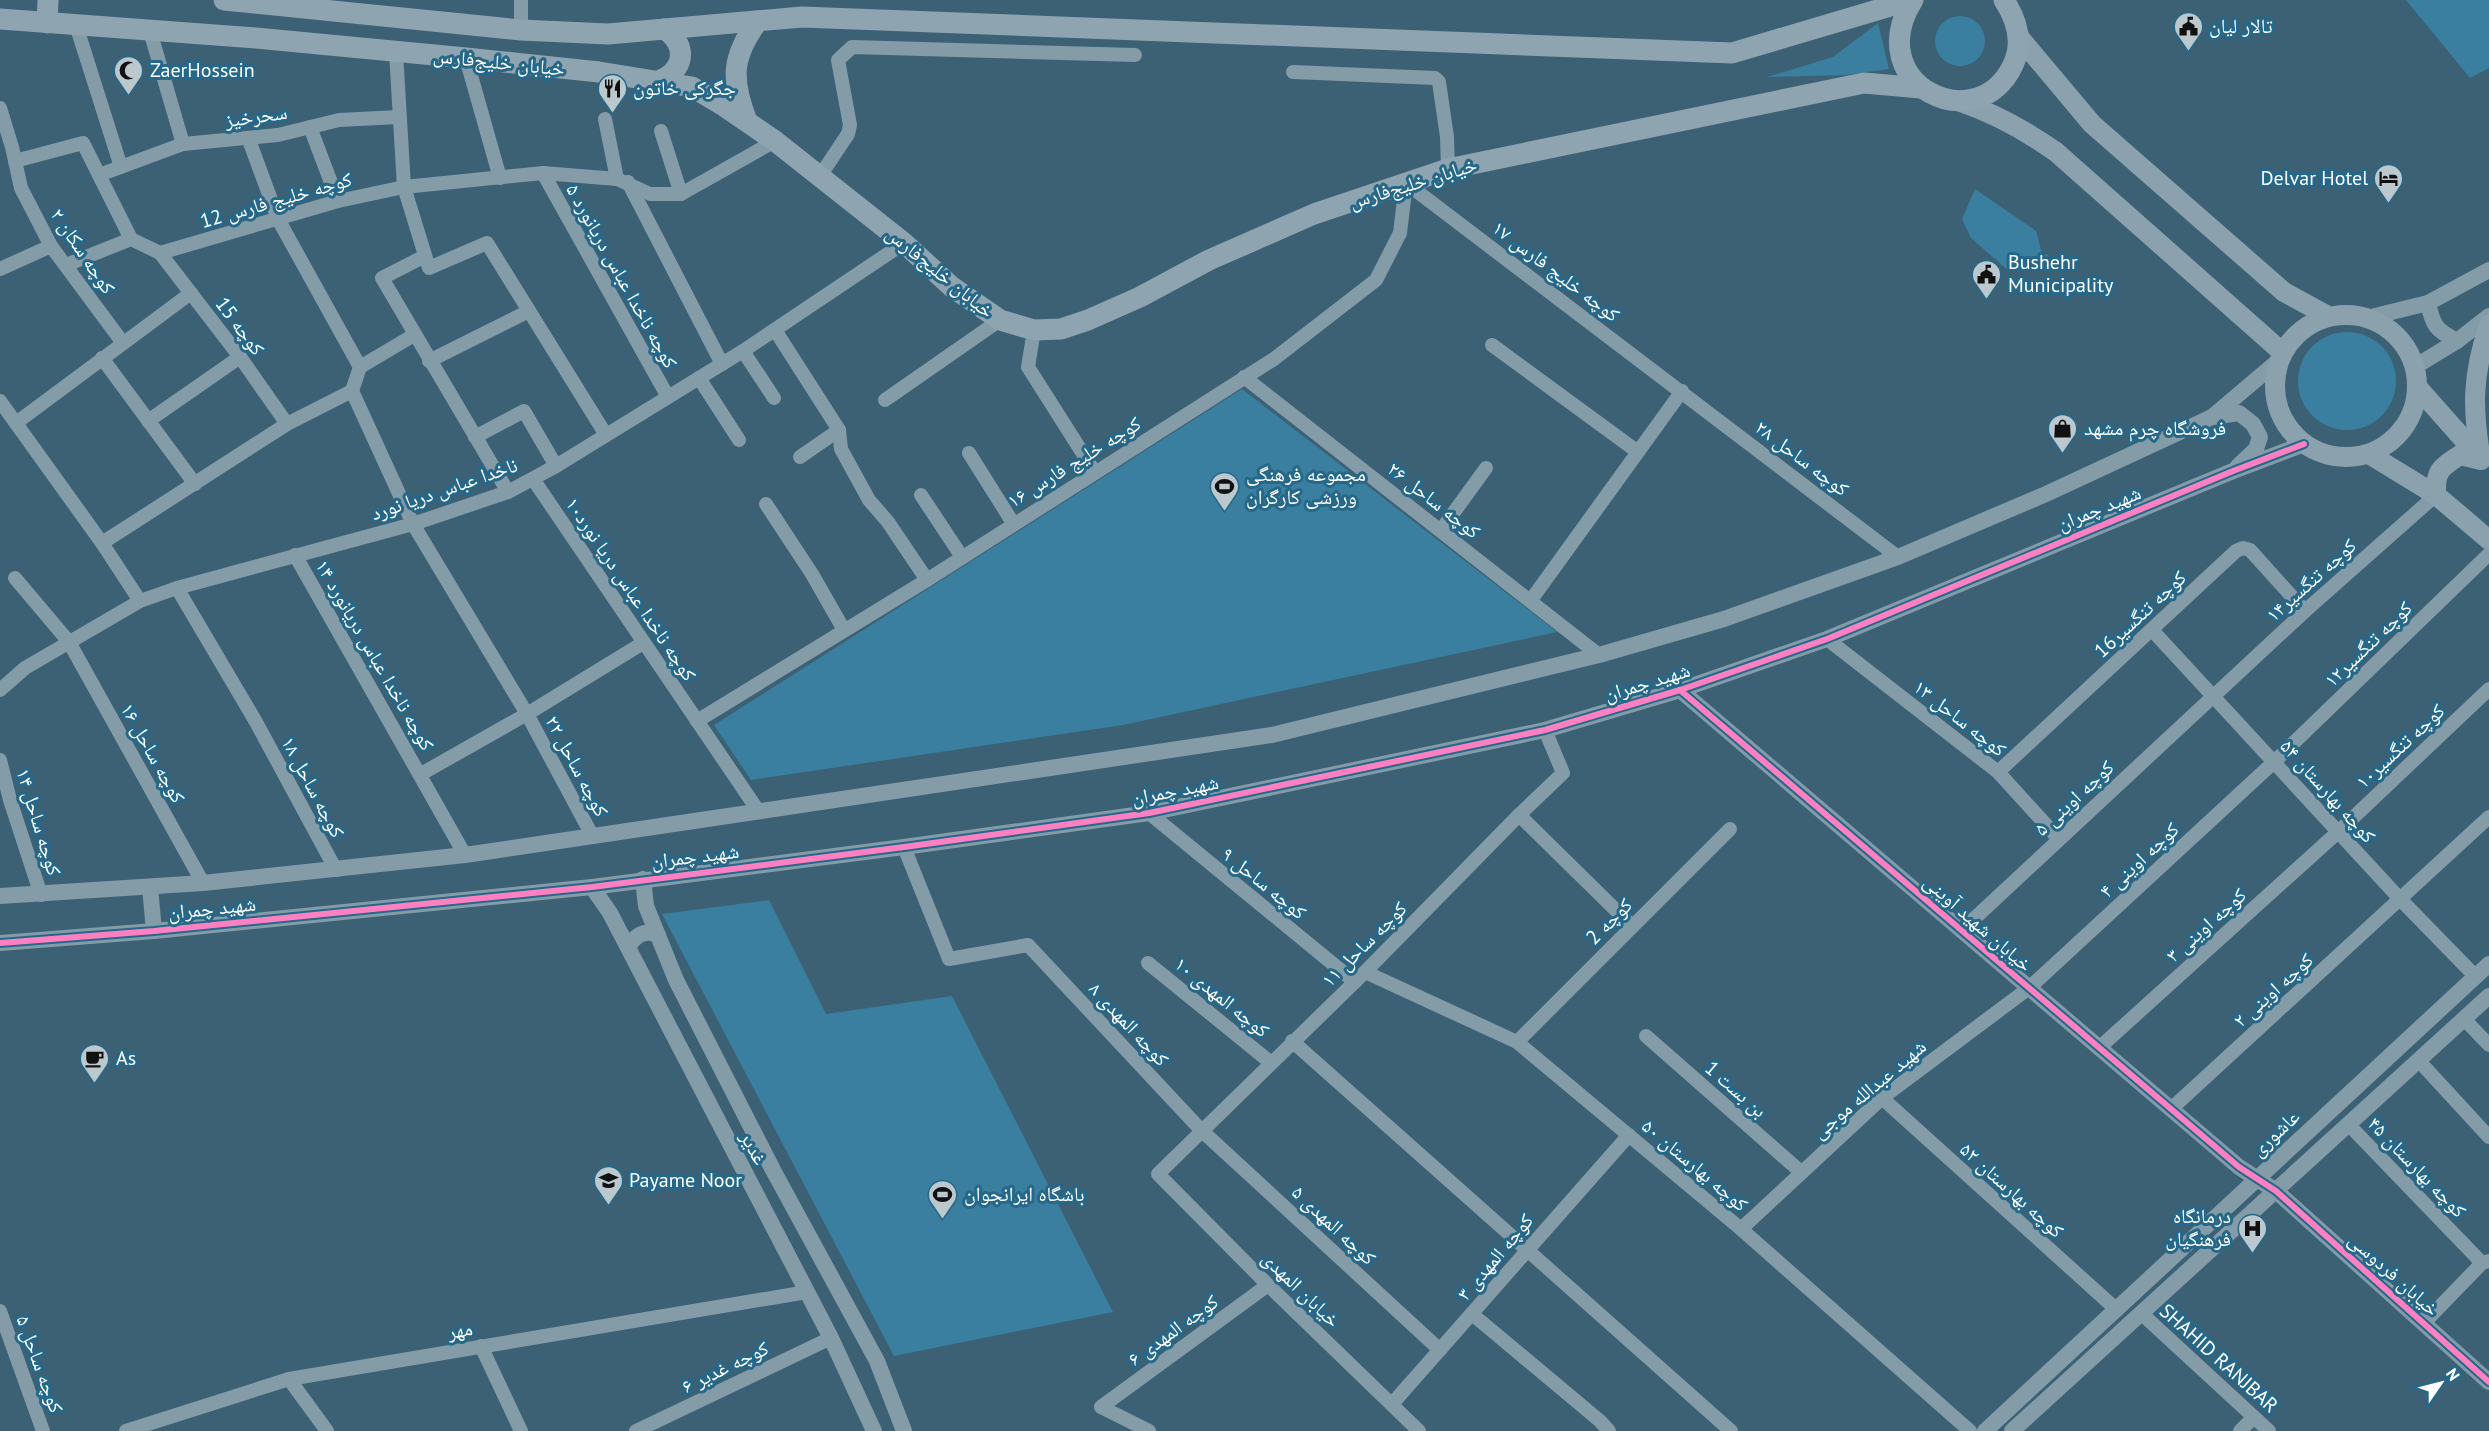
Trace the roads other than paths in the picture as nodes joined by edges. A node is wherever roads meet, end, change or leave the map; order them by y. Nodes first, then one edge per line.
1 (48, 0) edge
2 (224, 0) edge
3 (521, 0) edge
4 (1912, 0) edge
5 (2004, 0) edge
6 (758, 21) junction
7 (47, 23) junction
8 (2, 24) edge
9 (76, 25) junction
10 (665, 29) junction
11 (521, 30) junction
12 (150, 31) junction
13 (2019, 37) junction
14 (396, 52) junction
15 (1135, 55) dead end
16 (466, 58) junction
17 (1293, 72) dead end
18 (658, 81) junction
19 (1921, 88) junction
20 (1958, 101) junction
21 (0, 108) edge
22 (399, 117) junction
23 (605, 119) dead end
24 (747, 122) junction
25 (310, 127) junction
26 (661, 131) dead end
27 (249, 140) junction
28 (775, 141) junction
29 (183, 144) junction
30 (9, 152) edge
31 (121, 167) junction
32 (1448, 169) junction
33 (543, 173) junction
34 (99, 175) junction
35 (820, 176) junction
36 (500, 178) junction
37 (623, 180) junction
38 (1406, 183) junction
39 (404, 187) junction
40 (681, 194) junction
41 (338, 201) junction
42 (278, 219) junction
43 (131, 239) junction
44 (904, 243) junction
45 (51, 246) junction
46 (160, 253) junction
47 (425, 256) junction
48 (66, 265) junction
49 (0, 269) edge
50 (2489, 270) edge
51 (191, 293) junction
52 (2428, 303) junction
53 (527, 312) junction
54 (2328, 316) junction
55 (2489, 316) edge
56 (2371, 317) junction
57 (1000, 320) junction
58 (2489, 325) edge
59 (775, 330) junction
60 (1034, 330) junction
61 (414, 335) junction
62 (2457, 341) junction
63 (123, 343) junction
64 (1492, 345) dead end
65 (743, 351) junction
66 (240, 357) junction
67 (2280, 357) junction
68 (102, 358) junction
69 (429, 361) junction
70 (722, 364) junction
71 (2415, 366) junction
72 (360, 367) junction
73 (1244, 377) junction
74 (699, 378) junction
75 (2418, 388) junction
76 (351, 391) junction
77 (1682, 391) junction
78 (668, 397) junction
79 (774, 398) dead end
80 (885, 400) dead end
81 (0, 401) edge
82 (2212, 417) junction
83 (148, 421) junction
84 (16, 423) junction
85 (286, 424) junction
86 (839, 430) junction
87 (606, 435) junction
88 (476, 437) junction
89 (739, 440) dead end
90 (2304, 444) junction
91 (1638, 452) junction
92 (969, 453) dead end
93 (2369, 454) junction
94 (800, 457) dead end
95 (2485, 463) edge
96 (556, 466) junction
97 (1486, 468) dead end
98 (1094, 471) junction
99 (2233, 471) junction
100 (533, 479) junction
101 (195, 484) junction
102 (508, 492) junction
103 (921, 495) dead end
104 (2436, 495) junction
105 (766, 504) dead end
106 (1013, 523) junction
107 (414, 524) junction
108 (1441, 530) junction
109 (2489, 540) edge
110 (102, 543) junction
111 (2489, 554) edge
112 (295, 555) junction
113 (962, 557) junction
114 (1898, 557) junction
115 (15, 578) dead end
116 (927, 580) junction
117 (177, 588) junction
118 (1532, 600) junction
119 (140, 601) junction
120 (2305, 611) junction
121 (844, 630) junction
122 (2152, 630) junction
123 (1827, 639) junction
124 (69, 642) junction
125 (643, 643) junction
126 (1599, 655) junction
127 (2489, 689) edge
128 (0, 690) edge
129 (1680, 690) junction
130 (2214, 696) junction
131 (527, 714) junction
132 (697, 721) junction
133 (1545, 730) junction
134 (0, 760) edge
135 (2275, 761) junction
136 (1998, 772) junction
137 (421, 774) junction
138 (5, 803) edge
139 (759, 812) junction
140 (1149, 813) junction
141 (1519, 815) junction
142 (2489, 817) edge
143 (1730, 829) dead end
144 (2338, 832) junction
145 (593, 837) junction
146 (2059, 839) junction
147 (904, 847) junction
148 (465, 855) junction
149 (336, 870) junction
150 (643, 879) junction
151 (203, 882) junction
152 (150, 887) junction
153 (592, 887) junction
154 (41, 895) junction
155 (0, 896) edge
156 (2401, 900) junction
157 (1632, 926) junction
158 (1962, 930) junction
159 (154, 931) junction
160 (658, 935) junction
161 (0, 943) edge
162 (628, 947) junction
163 (1148, 963) dead end
164 (2489, 964) edge
165 (1360, 977) junction
166 (2476, 977) junction
167 (2029, 988) junction
168 (2489, 996) edge
169 (2464, 1019) junction
170 (1646, 1036) dead end
171 (1292, 1041) junction
172 (1517, 1042) junction
173 (2489, 1045) edge
174 (2099, 1048) junction
175 (2419, 1061) junction
176 (1270, 1062) junction
177 (1882, 1098) junction
178 (2171, 1109) junction
179 (2349, 1125) junction
180 (1201, 1130) junction
181 (1629, 1135) junction
182 (2489, 1137) edge
183 (1801, 1172) junction
184 (1158, 1174) joint
185 (2256, 1179) junction
186 (2276, 1191) junction
187 (1741, 1228) junction
188 (1527, 1249) junction
189 (2485, 1262) edge
190 (1268, 1285) junction
191 (807, 1292) junction
192 (2117, 1310) junction
193 (0, 1311) edge
194 (1472, 1314) junction
195 (2142, 1314) junction
196 (2425, 1322) junction
197 (831, 1338) junction
198 (481, 1346) junction
199 (1440, 1350) junction
200 (289, 1379) junction
201 (2489, 1382) edge
202 (1392, 1404) junction
203 (2254, 1417) junction
204 (43, 1431) edge
205 (126, 1431) edge
206 (327, 1431) edge
207 (521, 1431) edge
208 (636, 1431) edge
209 (874, 1431) edge
210 (904, 1431) edge
211 (1149, 1431) edge
212 (1419, 1431) edge
213 (1609, 1431) edge
214 (1731, 1431) edge
215 (1970, 1431) edge
216 (1985, 1431) edge
217 (2012, 1431) edge
218 (2240, 1431) edge
219 (2270, 1431) edge

1 - 7 main road
2 - 11 main road, خیابان خلیج‌فارس
3 - 11 street
4 - 6 main road, خیابان خلیج‌فارس
4 - 19 main road
5 - 13 main road
6 - 10 main road, خیابان خلیج‌فارس
6 - 24 main road
7 - 8 main road, خیابان خلیج‌فارس
7 - 9 main road, خیابان خلیج‌فارس
9 - 12 main road, خیابان خلیج‌فارس
9 - 31 street
10 - 11 main road, خیابان خلیج‌فارس
10 - 18 main road
12 - 14 main road, خیابان خلیج‌فارس
12 - 29 street
13 - 20 main road
13 - 54 main road
14 - 16 main road, خیابان خلیج‌فارس
14 - 22 street
15 - 35 street
16 - 18 main road, خیابان خلیج‌فارس
16 - 36 street
17 - 32 street
18 - 24 main road, خیابان خلیج‌فارس
19 - 20 main road, خیابان خلیج‌فارس
19 - 32 main road, خیابان خلیج‌فارس
20 - 67 main road
21 - 30 street, کوچه سکان ۲
22 - 25 street, سحرخیز
22 - 39 street
23 - 37 street
24 - 28 main road, خیابان خلیج‌فارس
25 - 27 street, سحرخیز
25 - 41 street
26 - 40 street
27 - 29 street, سحرخیز
27 - 42 street
28 - 35 main road, خیابان خلیج‌فارس
28 - 40 street
29 - 31 street, سحرخیز
30 - 34 street
30 - 45 street, کوچه سکان ۲
31 - 34 street, سحرخیز
32 - 38 main road, خیابان خلیج‌فارس
33 - 36 street, کوچه خلیج فارس 12
33 - 37 street, کوچه خلیج فارس 12
33 - 78 street, کوچه ناخدا عباس دریانورد ۵
34 - 43 street
35 - 44 main road, خیابان خلیج‌فارس
36 - 39 street, کوچه خلیج فارس 12
37 - 40 street
37 - 70 street
38 - 60 main road, خیابان خلیج‌فارس
38 - 73 street, کوچه خلیج فارس ۱۶
38 - 77 street, کوچه خلیج فارس ۱۷
39 - 41 street, کوچه خلیج فارس 12
39 - 47 street
41 - 42 street, کوچه خلیج فارس 12
42 - 46 street, کوچه خلیج فارس 12
42 - 72 street
43 - 46 street
43 - 48 street
44 - 57 main road, خیابان خلیج‌فارس
44 - 59 street, ناخدا عباس دریا نورد
45 - 48 street, کوچه سکان ۲
45 - 49 street
46 - 51 street, کوچه 15
47 - 53 street
47 - 61 street
48 - 63 street, کوچه سکان ۲
50 - 52 street
51 - 63 street
51 - 66 street, کوچه 15
52 - 56 street
52 - 62 street
53 - 69 street
53 - 87 street
54 - 56 main road
54 - 67 main road
55 - 62 street
56 - 71 main road
57 - 60 main road, خیابان خلیج‌فارس
57 - 80 street
58 - 95 main road
59 - 65 street, ناخدا عباس دریا نورد
59 - 86 street
60 - 98 street
61 - 69 street
61 - 72 street
62 - 71 street
63 - 68 street
64 - 91 street
65 - 70 street, ناخدا عباس دریا نورد
65 - 79 street
66 - 83 street
66 - 85 street, کوچه 15
67 - 82 street, شهید چمران
67 - 90 main road
68 - 83 street
68 - 84 street
69 - 88 street
70 - 74 street, ناخدا عباس دریا نورد
71 - 75 main road
72 - 76 street
73 - 98 street, کوچه خلیج فارس ۱۶
73 - 108 street, کوچه ساحل ۲۶
74 - 78 street, ناخدا عباس دریا نورد
74 - 89 street
75 - 93 main road
75 - 95 main road
76 - 85 street
76 - 107 street, کوچه ساحل ۲۲
77 - 91 street
77 - 114 street, کوچه ساحل ۲۸
78 - 87 street, ناخدا عباس دریا نورد
81 - 84 street
82 - 99 street
82 - 114 street, شهید چمران
83 - 101 street
84 - 110 street
85 - 101 street
86 - 94 street
86 - 116 street
87 - 96 street, ناخدا عباس دریا نورد
88 - 96 street
88 - 102 street
90 - 93 main road
90 - 99 street, شهید چمران
91 - 118 street
92 - 106 street
93 - 104 main road
95 - 104 main road
96 - 100 street, ناخدا عباس دریا نورد
97 - 108 street
98 - 106 street, کوچه خلیج فارس ۱۶
99 - 123 street, شهید چمران
100 - 102 street, ناخدا عباس دریا نورد
100 - 125 street, کوچه ناخدا عباس دریا نورد۱۰
101 - 110 street
102 - 107 street, ناخدا عباس دریا نورد
103 - 113 street
104 - 109 main road
104 - 120 street, کوچه تنگسیر۱۴
105 - 121 street
106 - 113 street, کوچه خلیج فارس ۱۶
107 - 112 street, ناخدا عباس دریا نورد
107 - 131 street, کوچه ساحل ۲۲
108 - 118 street, کوچه ساحل ۲۶
110 - 119 street
111 - 135 street, کوچه تنگسیر۱۲
112 - 117 street, ناخدا عباس دریا نورد
112 - 137 street, کوچه ناخدا عباس دریانورد ۱۴
113 - 116 street, کوچه خلیج فارس ۱۶
114 - 126 street, شهید چمران
115 - 124 street, کوچه ساحل ۱۶
116 - 121 street, کوچه خلیج فارس ۱۶
117 - 119 street, ناخدا عباس دریا نورد
117 - 149 street, کوچه ساحل ۱۸
118 - 126 street, کوچه ساحل ۲۶
119 - 124 street, ناخدا عباس دریا نورد
120 - 122 street, کوچه تنگسیر16
120 - 130 street, کوچه تنگسیر۱۴
121 - 132 street, کوچه خلیج فارس ۱۶
122 - 130 street, کوچه بهارستان ۵۴
122 - 136 street, کوچه تنگسیر16
123 - 129 street, شهید چمران
123 - 136 street, کوچه ساحل ۱۳
124 - 128 street, ناخدا عباس دریا نورد
124 - 151 street, کوچه ساحل ۱۶
125 - 131 street
125 - 132 street, کوچه ناخدا عباس دریا نورد۱۰
126 - 139 street, شهید چمران
127 - 144 street, کوچه تنگسیر۱۰
129 - 133 street, شهید چمران
129 - 158 street, خیابان شهید آوینی
130 - 135 street, کوچه بهارستان ۵۴
130 - 146 street, کوچه اوینی ۵
131 - 137 street
131 - 145 street, کوچه ساحل ۲۲
132 - 139 street, کوچه ناخدا عباس دریا نورد۱۰
133 - 140 street, شهید چمران
133 - 141 street, کوچه ساحل ۱۱
134 - 138 street, کوچه ساحل ۱۴
135 - 144 street, کوچه بهارستان ۵۴
135 - 167 street, کوچه اوینی ۴
136 - 146 street, کوچه ساحل ۱۳
137 - 148 street, کوچه ناخدا عباس دریانورد ۱۴
138 - 154 street, کوچه ساحل ۱۴
139 - 145 street, شهید چمران
140 - 147 street, شهید چمران
140 - 165 street, کوچه ساحل ۹
141 - 157 street
141 - 165 street, کوچه ساحل ۱۱
142 - 156 street, کوچه اوینی ۲
143 - 157 street, کوچه 2
144 - 156 street, کوچه بهارستان ۵۴
144 - 174 street, کوچه اوینی ۳
145 - 148 street, شهید چمران
146 - 158 street, کوچه اوینی ۵
147 - 150 street, شهید چمران
147 - 180 street, کوچه المهدی ۸
148 - 149 street, شهید چمران
149 - 151 street, شهید چمران
150 - 153 street, شهید چمران
150 - 160 street, غدیر
151 - 152 street, شهید چمران
152 - 154 street, شهید چمران
152 - 159 street
153 - 159 street, شهید چمران
153 - 162 street, غدیر
154 - 155 street, شهید چمران
156 - 166 street, کوچه بهارستان ۵۴
156 - 178 street, کوچه اوینی ۲
157 - 172 street, کوچه 2
158 - 167 street, خیابان شهید آوینی
159 - 161 street, شهید چمران
160 - 162 street
160 - 210 street, غدیر
162 - 191 street, غدیر
163 - 176 street, کوچه المهدی ۱۰
164 - 166 street, عاشوری
165 - 171 street, کوچه ساحل ۱۱
165 - 172 street, کوچه بهارستان ۵۰
166 - 185 street, عاشوری
167 - 174 street, خیابان شهید آوینی
167 - 177 street, شهید عبدالله موجی
168 - 169 street
169 - 173 street
169 - 175 street
170 - 183 street, بن بست 1
171 - 176 street, کوچه ساحل ۱۱
171 - 188 street
172 - 181 street, کوچه بهارستان ۵۰
174 - 178 street, خیابان شهید آوینی
175 - 179 street
175 - 182 street
176 - 180 street, کوچه ساحل ۱۱
177 - 183 street, شهید عبدالله موجی
177 - 192 street, کوچه بهارستان ۵۲
178 - 185 street, خیابان شهید آوینی
179 - 186 street
179 - 189 street, کوچه بهارستان ۴۵
180 - 184 street, کوچه ساحل ۱۱
180 - 199 street, کوچه المهدی ۵
181 - 187 street, کوچه بهارستان ۵۰
181 - 188 street, کوچه المهدی ۳
183 - 187 street, شهید عبدالله موجی
184 - 190 street, خیابان المهدی
185 - 186 street, خیابان فردوسی
185 - 192 street, عاشوری
186 - 195 street
186 - 196 street, خیابان فردوسی
187 - 215 street, کوچه بهارستان ۵۰
188 - 194 street, کوچه المهدی ۳
188 - 214 street
189 - 196 street
190 - 202 street, خیابان المهدی
190 - 211 street, کوچه المهدی ۶
191 - 197 street, غدیر
191 - 198 street, مهر
192 - 216 street, عاشوری
193 - 204 street, کوچه ساحل ۵
194 - 199 street, کوچه المهدی ۳
194 - 213 street
195 - 203 street, SHAHID RANJBAR
195 - 217 street
196 - 201 street, خیابان فردوسی
197 - 208 street, کوچه غدیر ۶
197 - 209 street, غدیر
198 - 200 street, مهر
198 - 207 street
199 - 202 street, کوچه المهدی ۳
200 - 205 street, مهر
200 - 206 street
202 - 212 street, خیابان المهدی
203 - 218 street
203 - 219 street, SHAHID RANJBAR

